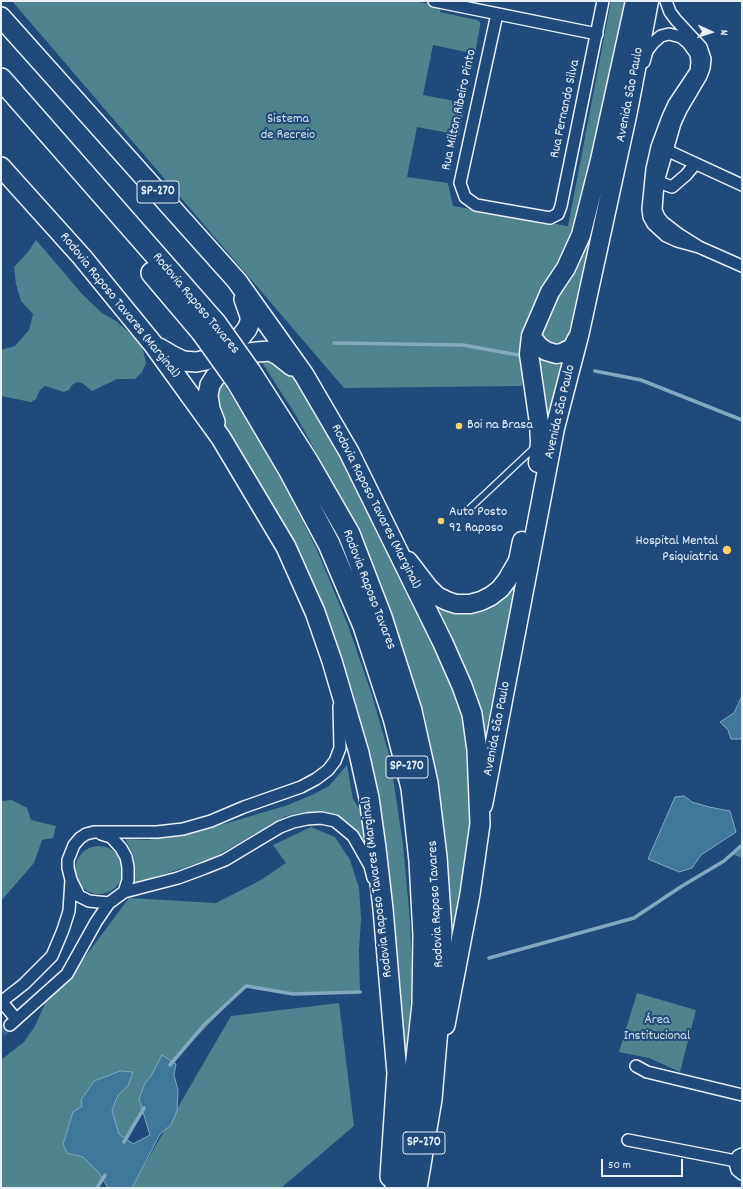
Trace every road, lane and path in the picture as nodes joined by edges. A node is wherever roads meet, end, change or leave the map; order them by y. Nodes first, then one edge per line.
1 (434, 1) edge
2 (603, 1) edge
3 (636, 1) edge
4 (649, 1) edge
5 (666, 1) edge
6 (497, 14) junction
7 (1, 17) edge
8 (597, 34) junction
9 (1, 79) edge
10 (1, 96) edge
11 (674, 104) junction
12 (628, 110) junction
13 (667, 150) junction
14 (695, 164) junction
15 (1, 167) edge
16 (654, 180) junction
17 (742, 185) edge
18 (550, 218) joint
19 (742, 266) edge
20 (237, 281) junction
21 (209, 328) junction
22 (531, 336) junction
23 (579, 336) junction
24 (153, 344) junction
25 (304, 375) junction
26 (244, 376) junction
27 (221, 438) junction
28 (540, 442) junction
29 (468, 510) dead end
30 (396, 546) junction
31 (339, 687) junction
32 (480, 824) junction
33 (94, 832) junction
34 (71, 880) junction
35 (124, 892) junction
36 (110, 904) junction
37 (383, 909) junction
38 (1, 1002) edge
39 (636, 1066) dead end
40 (742, 1096) edge
41 (431, 1099) junction
42 (628, 1140) dead end
43 (739, 1157) edge
44 (742, 1174) edge
45 (390, 1188) edge
46 (396, 1188) edge
47 (416, 1188) edge

1 - 6 street
2 - 8 street, Rua Fernando Silva
3 - 22 main road, Avenida São Paulo
4 - 12 main road, Avenida São Paulo
5 - 13 street
6 - 8 street
6 - 18 street, Rua Milton Ribeiro Pinto
7 - 20 highway, Rodovia Raposo Tavares (Marginal) / SP-270
8 - 18 street, Rua Fernando Silva
9 - 21 highway, Rodovia Raposo Tavares / SP-270
10 - 21 highway, Rodovia Raposo Tavares / SP-270
11 - 12 street
11 - 13 street
11 - 16 street
12 - 23 main road, Avenida São Paulo
13 - 14 street
13 - 16 street
14 - 16 street
14 - 17 street
15 - 24 highway, Rodovia Raposo Tavares (Marginal) / SP-270
16 - 19 street
20 - 24 highway
20 - 25 highway, Rodovia Raposo Tavares (Marginal) / SP-270
21 - 26 highway, Rodovia Raposo Tavares / SP-270, bridge
22 - 23 main road
22 - 28 main road, Avenida São Paulo
23 - 32 main road, Avenida São Paulo
24 - 27 highway, Rodovia Raposo Tavares (Marginal) / SP-270
25 - 27 highway
25 - 30 highway, Rodovia Raposo Tavares (Marginal) / SP-270
26 - 41 highway, Rodovia Raposo Tavares / SP-270
26 - 46 highway, Rodovia Raposo Tavares / SP-270
27 - 31 highway, Rodovia Raposo Tavares (Marginal) / SP-270
28 - 29 lane
28 - 30 main road, Avenida São Paulo
30 - 32 highway, Rodovia Raposo Tavares (Marginal) / SP-270
31 - 33 street
31 - 37 highway, Rodovia Raposo Tavares (Marginal) / SP-270
32 - 41 highway, Rodovia Raposo Tavares (Marginal) / SP-270
33 - 34 street
33 - 35 street
34 - 36 street
34 - 38 street
35 - 36 street
35 - 37 street
36 - 38 street
37 - 45 highway, Rodovia Raposo Tavares (Marginal) / SP-270
39 - 40 street
41 - 47 highway, Rodovia Raposo Tavares / SP-270
42 - 43 street
43 - 44 street

